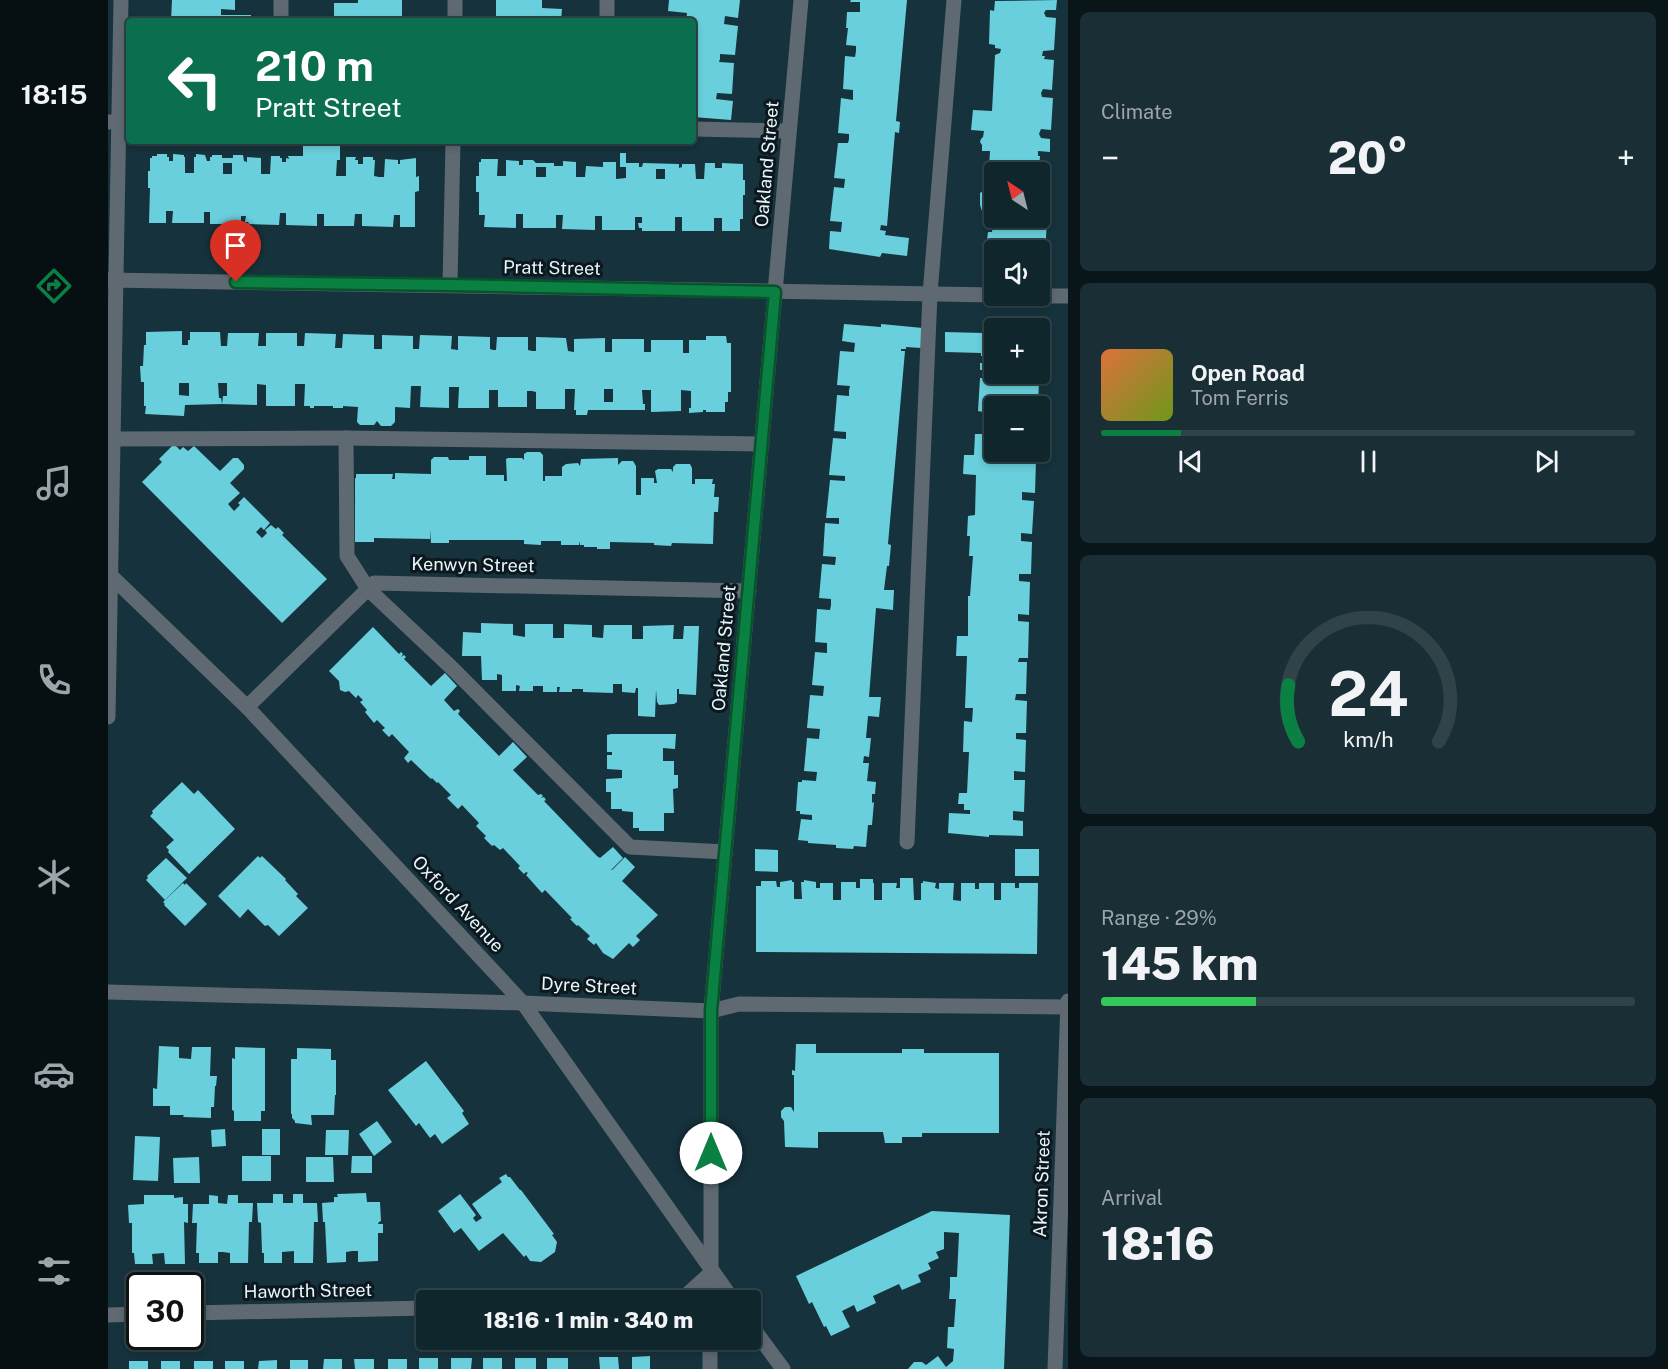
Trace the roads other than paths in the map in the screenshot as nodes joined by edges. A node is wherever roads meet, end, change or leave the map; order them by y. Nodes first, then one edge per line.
1 (121, 0) edge
2 (281, 0) edge
3 (455, 0) edge
4 (607, 0) edge
5 (801, 0) edge
6 (954, 0) edge
7 (281, 18) edge
8 (455, 18) edge
9 (607, 18) edge
10 (119, 122) edge
11 (696, 129) edge
12 (789, 131) junction
13 (453, 144) edge
14 (112, 280) edge
15 (450, 285) junction
16 (775, 292) junction
17 (930, 294) junction
18 (984, 295) edge
19 (1050, 296) edge
20 (1068, 296) edge
21 (112, 438) junction
22 (346, 438) junction
23 (762, 444) junction
24 (109, 574) edge
25 (368, 589) junction
26 (749, 591) junction
27 (109, 637) edge
28 (247, 707) junction
29 (108, 717) edge
30 (908, 842) dead end
31 (725, 852) junction
32 (108, 992) edge
33 (1068, 1001) edge
34 (523, 1003) junction
35 (1068, 1007) edge
36 (711, 1011) junction
37 (712, 1272) junction
38 (692, 1290) edge
39 (711, 1290) edge
40 (726, 1290) edge
41 (416, 1308) edge
42 (204, 1313) edge
43 (126, 1314) edge
44 (108, 1315) edge
45 (761, 1339) edge
46 (711, 1350) edge
47 (710, 1369) edge
48 (783, 1369) edge
49 (1055, 1369) edge

1 - 10 street
2 - 7 street
3 - 8 street
4 - 9 street
5 - 12 street, Oakland Street
6 - 17 street
10 - 14 street
11 - 12 street
12 - 16 street, Oakland Street
13 - 15 street
14 - 15 street, Pratt Street
14 - 21 street
15 - 16 street, Pratt Street
16 - 17 street, Pratt Street
16 - 23 street, Oakland Street
17 - 18 street, Pratt Street
17 - 30 street
19 - 20 street
21 - 22 street
21 - 24 street
22 - 23 street
22 - 25 street
23 - 26 street, Oakland Street
24 - 27 street
24 - 28 street, Oxford Avenue
25 - 26 street, Kenwyn Street
25 - 28 street
25 - 31 street
26 - 31 street, Oakland Street
27 - 29 street
28 - 34 street, Oxford Avenue
31 - 36 street, Oakland Street
32 - 34 street, Dyre Street
33 - 35 street, Akron Street
34 - 36 street, Dyre Street
34 - 37 street, Oxford Avenue
35 - 36 street, Dyre Street
35 - 49 street, Akron Street
36 - 37 street, Oakland Street
37 - 38 street
37 - 39 street, Oakland Street
37 - 40 street, Oxford Avenue
41 - 42 street, Haworth Street
43 - 44 street
45 - 48 street
46 - 47 street

